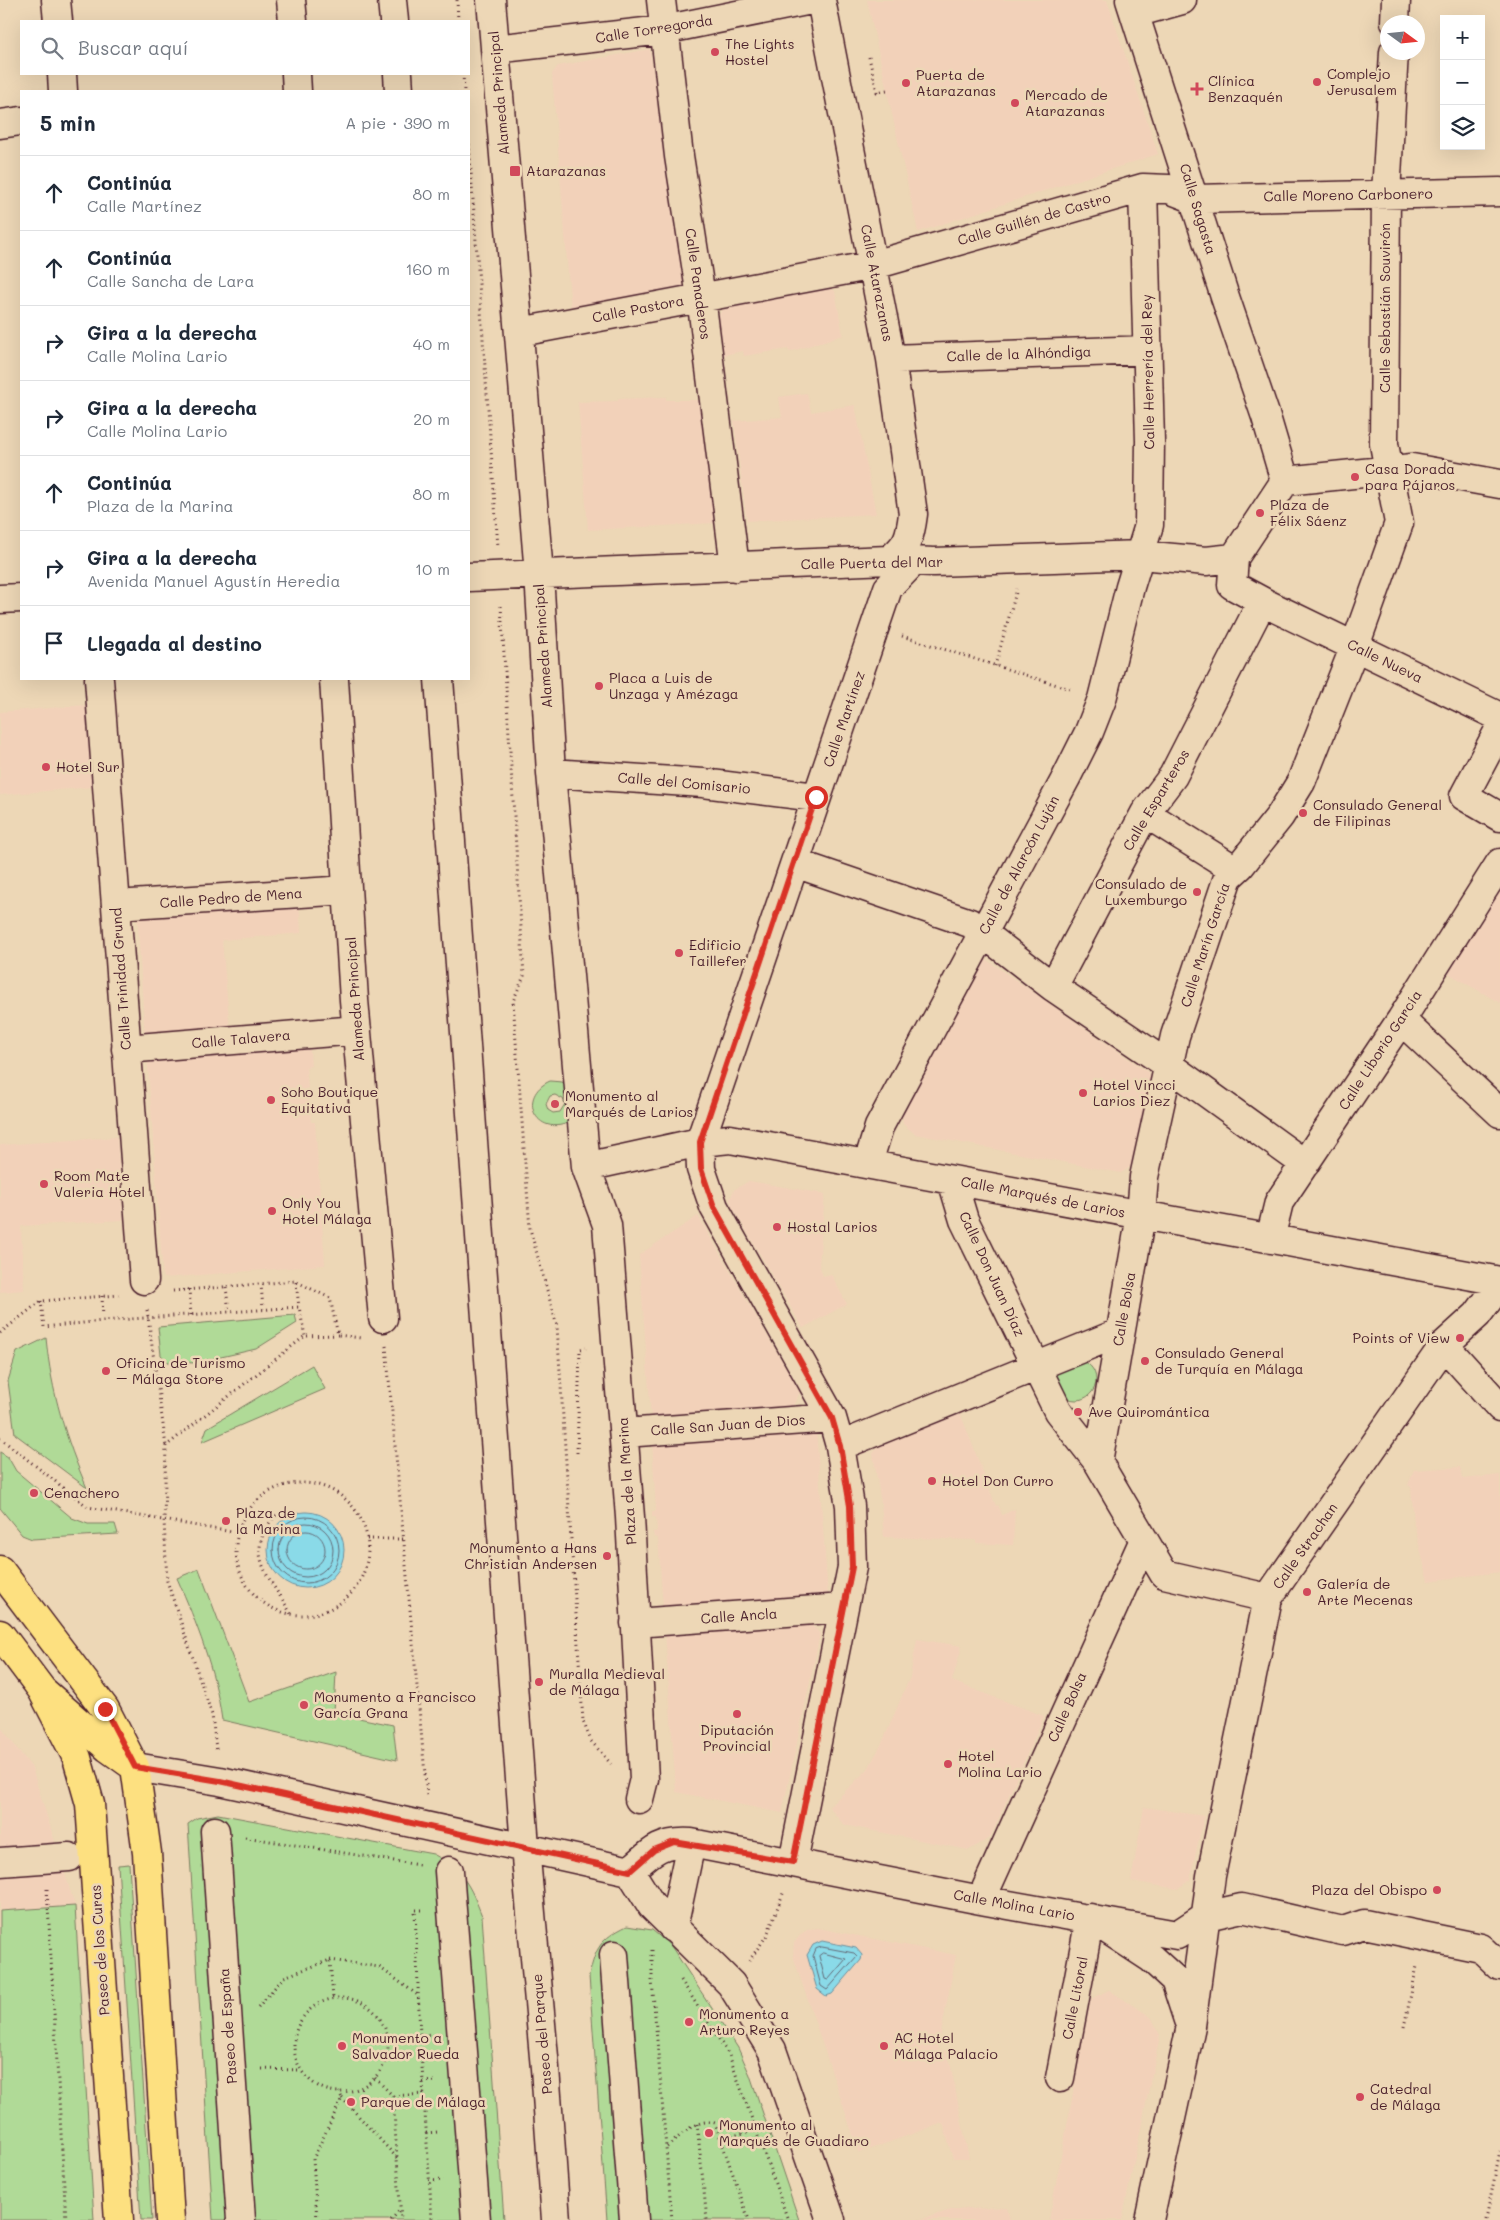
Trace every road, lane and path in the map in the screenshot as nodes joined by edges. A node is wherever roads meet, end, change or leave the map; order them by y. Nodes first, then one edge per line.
1 (56, 0) edge
2 (291, 0) edge
3 (392, 0) edge
4 (456, 0) edge
5 (491, 0) edge
6 (661, 0) edge
7 (811, 0) edge
8 (821, 0) edge
9 (1182, 0) edge
10 (1396, 0) edge
11 (1133, 6) edge
12 (1395, 15) edge
13 (58, 20) edge
14 (292, 20) edge
15 (394, 20) edge
16 (458, 20) edge
17 (663, 30) junction
18 (495, 49) junction
19 (869, 57) dead end
20 (1394, 60) edge
21 (62, 75) edge
22 (296, 75) edge
23 (398, 75) edge
24 (463, 75) edge
25 (63, 90) edge
26 (297, 90) edge
27 (399, 90) edge
28 (464, 90) edge
29 (887, 90) dead end
30 (20, 122) edge
31 (0, 124) edge
32 (470, 158) edge
33 (1143, 188) junction
34 (1500, 192) edge
35 (1386, 194) junction
36 (1195, 199) junction
37 (874, 264) junction
38 (701, 297) junction
39 (520, 332) junction
40 (1148, 350) junction
41 (891, 359) junction
42 (1400, 469) junction
43 (1284, 481) junction
44 (1500, 484) edge
45 (1399, 523) joint
46 (1141, 555) junction
47 (1234, 558) junction
48 (1026, 559) junction
49 (901, 560) junction
50 (727, 568) junction
51 (539, 574) junction
52 (500, 576) junction
53 (470, 578) edge
54 (888, 588) junction
55 (20, 598) edge
56 (0, 599) edge
57 (1263, 606) junction
58 (876, 628) junction
59 (1355, 646) junction
60 (995, 666) junction
61 (99, 680) edge
62 (334, 680) edge
63 (439, 680) edge
64 (1102, 699) junction
65 (1500, 717) edge
66 (1500, 728) edge
67 (551, 773) junction
68 (816, 797) junction
69 (1145, 813) junction
70 (1500, 817) edge
71 (795, 863) junction
72 (1500, 863) edge
73 (1234, 871) junction
74 (347, 890) junction
75 (116, 905) junction
76 (984, 932) junction
77 (1053, 987) junction
78 (1401, 1020) junction
79 (357, 1030) junction
80 (126, 1049) junction
81 (1168, 1065) junction
82 (1500, 1113) edge
83 (700, 1142) junction
84 (868, 1163) junction
85 (1305, 1164) junction
86 (586, 1167) junction
87 (952, 1180) junction
88 (1140, 1215) junction
89 (1270, 1239) junction
90 (296, 1282) junction
91 (1500, 1283) edge
92 (261, 1284) junction
93 (144, 1286) junction
94 (226, 1287) junction
95 (190, 1289) junction
96 (102, 1296) junction
97 (42, 1301) junction
98 (298, 1307) junction
99 (263, 1309) junction
100 (229, 1312) junction
101 (191, 1315) junction
102 (148, 1318) junction
103 (103, 1321) junction
104 (557, 1326) dead end
105 (385, 1330) junction
106 (0, 1332) edge
107 (1119, 1333) junction
108 (338, 1335) junction
109 (305, 1336) junction
110 (1444, 1346) junction
111 (586, 1348) dead end
112 (1036, 1368) junction
113 (1500, 1407) edge
114 (832, 1418) junction
115 (624, 1433) junction
116 (0, 1438) edge
117 (166, 1446) junction
118 (840, 1446) junction
119 (577, 1453) dead end
120 (1098, 1462) junction
121 (276, 1515) dead end
122 (164, 1520) junction
123 (238, 1533) junction
124 (367, 1539) junction
125 (404, 1539) junction
126 (1143, 1542) junction
127 (0, 1570) edge
128 (1268, 1598) junction
129 (843, 1608) junction
130 (291, 1614) junction
131 (635, 1623) junction
132 (0, 1634) edge
133 (42, 1690) junction
134 (212, 1715) dead end
135 (424, 1766) dead end
136 (135, 1767) junction
137 (639, 1799) dead end
138 (215, 1832) joint
139 (690, 1843) junction
140 (525, 1848) junction
141 (68, 1857) dead end
142 (0, 1862) edge
143 (793, 1862) junction
144 (449, 1871) joint
145 (630, 1871) junction
146 (981, 1900) junction
147 (46, 1908) dead end
148 (1206, 1916) junction
149 (1090, 1918) junction
150 (673, 1928) junction
151 (1421, 1943) junction
152 (643, 1948) dead end
153 (614, 1955) dead end
154 (660, 1955) dead end
155 (330, 1960) junction
156 (746, 1966) dead end
157 (1500, 1966) edge
158 (678, 1976) dead end
159 (333, 1999) junction
160 (1190, 2026) junction
161 (1404, 2027) dead end
162 (462, 2030) junction
163 (228, 2033) junction
164 (420, 2036) junction
165 (388, 2039) junction
166 (231, 2068) junction
167 (301, 2070) junction
168 (375, 2078) junction
169 (1060, 2078) dead end
170 (339, 2092) junction
171 (424, 2094) junction
172 (393, 2096) junction
173 (342, 2098) junction
174 (697, 2123) junction
175 (798, 2123) junction
176 (757, 2129) junction
177 (722, 2138) junction
178 (666, 2148) dead end
179 (1500, 2151) edge
180 (397, 2158) junction
181 (400, 2209) junction
182 (66, 2220) edge
183 (118, 2220) edge
184 (170, 2220) edge
185 (241, 2220) edge
186 (317, 2220) edge
187 (391, 2220) edge
188 (401, 2220) edge
189 (432, 2220) edge
190 (476, 2220) edge
191 (556, 2220) edge
192 (634, 2220) edge
193 (707, 2220) edge
194 (749, 2220) edge
195 (788, 2220) edge
196 (831, 2220) edge
197 (1149, 2220) edge
198 (1486, 2220) edge

1 - 13 street
2 - 14 street
3 - 15 street
4 - 16 path
5 - 18 street, Alameda Principal
6 - 17 street, Calle Panaderos
7 - 17 street, Calle Torregorda
8 - 37 street, Calle Atarazanas
9 - 11 street
10 - 12 street
11 - 36 street, Calle Sagasta
17 - 18 street, Calle Torregorda
17 - 38 street, Calle Panaderos
18 - 39 street, Alameda Principal
19 - 29 path
20 - 35 street, Calle Sebastián Souvirón
21 - 25 street
22 - 26 street
23 - 27 street
24 - 28 path
30 - 31 street
32 - 52 path
33 - 36 street, Calle Guillén de Castro
33 - 37 street, Calle Guillén de Castro
33 - 40 street, Calle Herrería del Rey
34 - 35 street, Calle Moreno Carbonero
35 - 36 street, Calle Moreno Carbonero
35 - 42 street, Calle Sebastián Souvirón
36 - 43 street, Calle Sagasta
37 - 38 street, Calle Pastora
37 - 41 street, Calle Atarazanas
38 - 39 street, Calle Pastora
38 - 50 street, Calle Panaderos
39 - 51 street, Alameda Principal
40 - 41 street, Calle de la Alhóndiga
40 - 46 street, Calle Herrería del Rey
41 - 49 street, Calle Atarazanas
42 - 43 street
42 - 44 street
42 - 45 street, Calle Sebastián Souvirón
43 - 47 street
45 - 59 street, Calle Marín García
46 - 47 street, Calle Puerta del Mar
46 - 48 street, Calle Puerta del Mar
46 - 64 street, Calle de Alarcón Luján
47 - 57 street, Calle Nueva
48 - 49 street, Calle Puerta del Mar
48 - 60 path
49 - 50 street, Calle Puerta del Mar
49 - 54 street, Calle Martínez
50 - 51 street, Calle Puerta del Mar
50 - 54 street
51 - 52 street, Alameda Principal
51 - 67 street, Alameda Principal
52 - 53 street, Alameda Principal
52 - 104 path
54 - 58 street, Calle Martínez
55 - 56 street
57 - 59 street, Calle Nueva
57 - 69 street, Calle Esparteros
58 - 60 path
58 - 68 street, Calle Martínez
59 - 65 street, Calle Nueva
59 - 73 street, Calle Marín García
60 - 64 path
61 - 75 street, Calle Trinidad Grund
62 - 74 street, Alameda Principal
63 - 140 street
64 - 76 street, Calle de Alarcón Luján
66 - 70 street
67 - 68 street, Calle del Comisario
67 - 86 street, Alameda Principal
68 - 71 street, Calle Martínez
69 - 73 street
69 - 77 street, Calle Esparteros
71 - 76 street
71 - 83 street, Calle Martínez
72 - 78 street, Calle Liborio García
73 - 81 street, Calle Marín García
74 - 75 street, Calle Pedro de Mena
74 - 79 street, Alameda Principal
75 - 80 street, Calle Trinidad Grund
76 - 77 street
76 - 84 street, Calle de Alarcón Luján
77 - 81 street
78 - 82 street
78 - 85 street, Calle Liborio García
79 - 80 street, Calle Talavera
79 - 105 street, Alameda Principal
80 - 93 street, Calle Trinidad Grund
81 - 85 street
81 - 88 street, Calle Marín García
83 - 84 street, Calle Marqués de Larios
83 - 86 street, Calle Marqués de Larios
83 - 114 street
84 - 87 street, Calle Marqués de Larios
85 - 89 street, Calle Liborio García
86 - 115 street, Plaza de la Marina
87 - 88 street, Calle Marqués de Larios
87 - 112 street, Calle Don Juan Díaz
88 - 89 street, Calle Marqués de Larios
88 - 107 street, Calle Bolsa
89 - 91 street, Calle Marqués de Larios
90 - 92 path
90 - 98 path
90 - 108 path
91 - 110 street, Calle Strachan
92 - 94 path
92 - 99 path
93 - 95 path
93 - 96 path
93 - 102 path
94 - 95 path
94 - 100 path
95 - 101 path
96 - 97 path
96 - 103 path
97 - 103 path
97 - 106 path
98 - 99 path
98 - 109 path
99 - 100 path
100 - 101 path
101 - 102 path
102 - 103 path
102 - 117 path
105 - 108 path
105 - 125 path
107 - 112 street
107 - 120 street, Calle Bolsa
108 - 109 path
109 - 117 path
110 - 113 street
110 - 128 street, Calle Strachan
111 - 119 path
112 - 118 street
112 - 120 street
114 - 115 street, Calle San Juan de Dios
114 - 118 street
115 - 131 street, Plaza de la Marina
116 - 122 path
117 - 122 path
118 - 129 street
120 - 126 street
121 - 130 path
122 - 123 path
122 - 134 path
123 - 124 path
123 - 130 path
124 - 125 path
124 - 130 path
125 - 135 path
126 - 128 street
126 - 146 street, Calle Bolsa
127 - 136 main road
128 - 148 street, Calle Strachan
129 - 131 street, Calle Ancla
129 - 143 street
131 - 137 street, Plaza de la Marina
132 - 133 main road
133 - 136 main road
133 - 183 main road, Paseo de los Curas
136 - 140 street
136 - 184 main road
138 - 144 path
138 - 163 street, Paseo de España
139 - 143 street, Calle Molina Lario
139 - 145 street, Calle Molina Lario
139 - 150 street
140 - 145 street
140 - 191 street, Paseo del Parque
141 - 142 street
143 - 146 street, Calle Molina Lario
143 - 156 path
144 - 162 street
145 - 150 street
146 - 149 street, Calle Molina Lario
147 - 182 path
148 - 149 street, Calle Molina Lario
148 - 151 street, Calle Molina Lario
148 - 160 street, Calle Strachan
149 - 160 street
149 - 169 street, Calle Litoral
150 - 175 street
151 - 157 street, Calle Molina Lario
151 - 161 path
152 - 154 path
153 - 192 street
155 - 159 path
155 - 163 path
155 - 164 path
158 - 176 path
159 - 165 path
159 - 167 path
160 - 197 street, Calle Strachan
162 - 164 path
162 - 190 street
163 - 166 street, Paseo de España
164 - 165 path
164 - 171 path
165 - 168 path
166 - 167 path
166 - 185 street, Paseo de España
167 - 170 path
168 - 170 path
168 - 172 path
170 - 173 path
171 - 172 path
171 - 189 path
172 - 180 path
173 - 180 path
173 - 186 path
174 - 177 path
174 - 178 path
174 - 193 path
175 - 176 path
175 - 196 street
176 - 177 path
176 - 195 path
177 - 194 path
179 - 198 path
180 - 181 path
181 - 187 path
181 - 188 path

